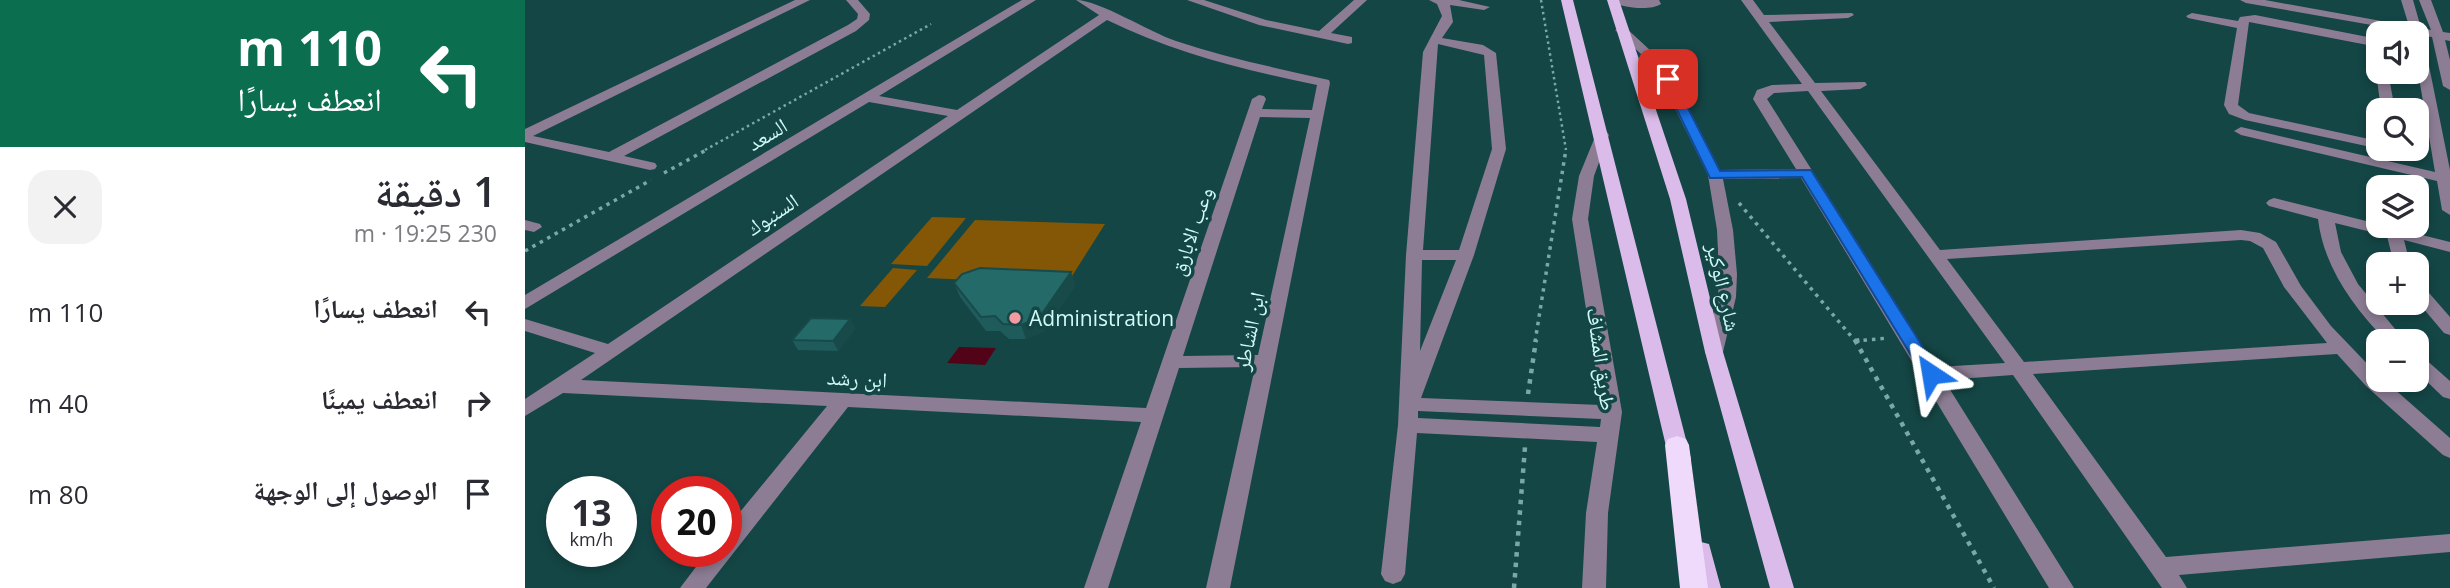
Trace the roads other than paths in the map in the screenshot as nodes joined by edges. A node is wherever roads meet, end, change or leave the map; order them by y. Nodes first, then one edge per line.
1 (769, 0) edge
2 (852, 0) edge
3 (1030, 0) edge
4 (1082, 0) edge
5 (1193, 0) edge
6 (1361, 0) edge
7 (1567, 0) edge
8 (1613, 0) edge
9 (1653, 0) edge
10 (1747, 0) edge
11 (2195, 0) edge
12 (2246, 0) edge
13 (2277, 0) edge
14 (2407, 0) edge
15 (2425, 0) edge
16 (1437, 1) edge
17 (799, 2) edge
18 (1484, 8) dead end
19 (1106, 15) junction
20 (1848, 15) dead end
21 (1761, 19) junction
22 (2371, 21) edge
23 (2413, 21) edge
24 (2366, 22) edge
25 (2242, 25) junction
26 (1621, 30) junction
27 (2443, 33) edge
28 (1320, 36) junction
29 (1348, 40) dead end
30 (1433, 40) junction
31 (2366, 41) edge
32 (2448, 70) edge
33 (2427, 84) edge
34 (1860, 85) dead end
35 (2450, 86) edge
36 (1810, 87) junction
37 (868, 98) junction
38 (959, 114) junction
39 (1319, 114) junction
40 (2282, 124) junction
41 (2241, 131) dead end
42 (1602, 135) junction
43 (525, 136) edge
44 (2281, 140) junction
45 (2366, 142) edge
46 (611, 157) junction
47 (650, 166) dead end
48 (1806, 173) junction
49 (1715, 175) junction
50 (2448, 179) edge
51 (2274, 203) dead end
52 (2450, 210) edge
53 (2326, 216) junction
54 (2366, 226) edge
55 (2414, 238) edge
56 (2450, 247) edge
57 (1413, 254) junction
58 (1466, 255) junction
59 (1935, 255) junction
60 (525, 303) edge
61 (2429, 304) edge
62 (525, 325) edge
63 (2385, 329) edge
64 (2450, 329) edge
65 (2341, 348) junction
66 (610, 351) junction
67 (1714, 352) junction
68 (1266, 361) junction
69 (1171, 362) junction
70 (2019, 369) junction
71 (2429, 373) edge
72 (1931, 374) junction
73 (559, 386) junction
74 (2450, 392) edge
75 (843, 400) junction
76 (1409, 404) junction
77 (525, 409) edge
78 (1612, 412) junction
79 (1153, 415) junction
80 (1408, 425) junction
81 (1609, 435) junction
82 (1677, 445) junction
83 (2450, 450) edge
84 (742, 525) edge
85 (2450, 543) edge
86 (709, 567) edge
87 (2161, 568) junction
88 (1393, 574) dead end
89 (692, 588) edge
90 (1096, 588) edge
91 (1218, 588) edge
92 (1594, 588) edge
93 (1694, 588) edge
94 (1709, 588) edge
95 (1782, 588) edge
96 (2062, 588) edge
97 (2175, 588) edge

1 - 17 street
2 - 46 street
3 - 37 street, السعد
4 - 19 street
5 - 28 street
6 - 28 street
7 - 42 main road
8 - 9 street
8 - 26 main road, شارع الوكير
10 - 21 street
11 - 25 street
12 - 24 street
13 - 22 street
14 - 23 street
15 - 27 street
16 - 18 street
16 - 30 street
17 - 43 street
19 - 38 street, السنبوك
19 - 39 street, ابن الشاطر
20 - 21 street
21 - 36 street
25 - 31 street
25 - 40 street
26 - 49 street
26 - 67 main road, شارع الوكير
27 - 32 street
28 - 29 street
30 - 57 street
30 - 58 street
32 - 35 street
33 - 50 street
34 - 36 street
36 - 48 street
36 - 59 street
37 - 38 street
37 - 60 street, السعد
38 - 66 street, السنبوك
39 - 68 street, ابن الشاطر
39 - 69 street, وعب الابارق
40 - 44 street
40 - 45 street
41 - 44 street
42 - 78 street, طريق المشاف
42 - 82 main road
43 - 46 street
44 - 50 street
46 - 47 street
48 - 49 street
48 - 72 street
49 - 67 street
50 - 52 street
51 - 53 street
53 - 54 street
53 - 63 street
55 - 56 street
57 - 58 street
57 - 76 street
58 - 76 street
59 - 65 street
59 - 70 street
61 - 64 street
62 - 66 street
65 - 70 street
65 - 83 street
66 - 73 street, السنبوك
67 - 95 main road, شارع الوكير
68 - 69 street
68 - 91 street, ابن الشاطر
69 - 79 street, وعب الابارق
70 - 72 street
70 - 87 street
71 - 74 street
72 - 96 street
73 - 75 street, ابن رشد
73 - 77 street, السنبوك
75 - 79 street, ابن رشد
75 - 84 street
76 - 78 street
76 - 80 street
78 - 81 street, طريق المشاف
79 - 90 street, وعب الابارق
80 - 81 street
80 - 88 street
81 - 92 street, طريق المشاف
82 - 93 highway
82 - 94 main road
85 - 87 street
86 - 89 street
87 - 97 street

